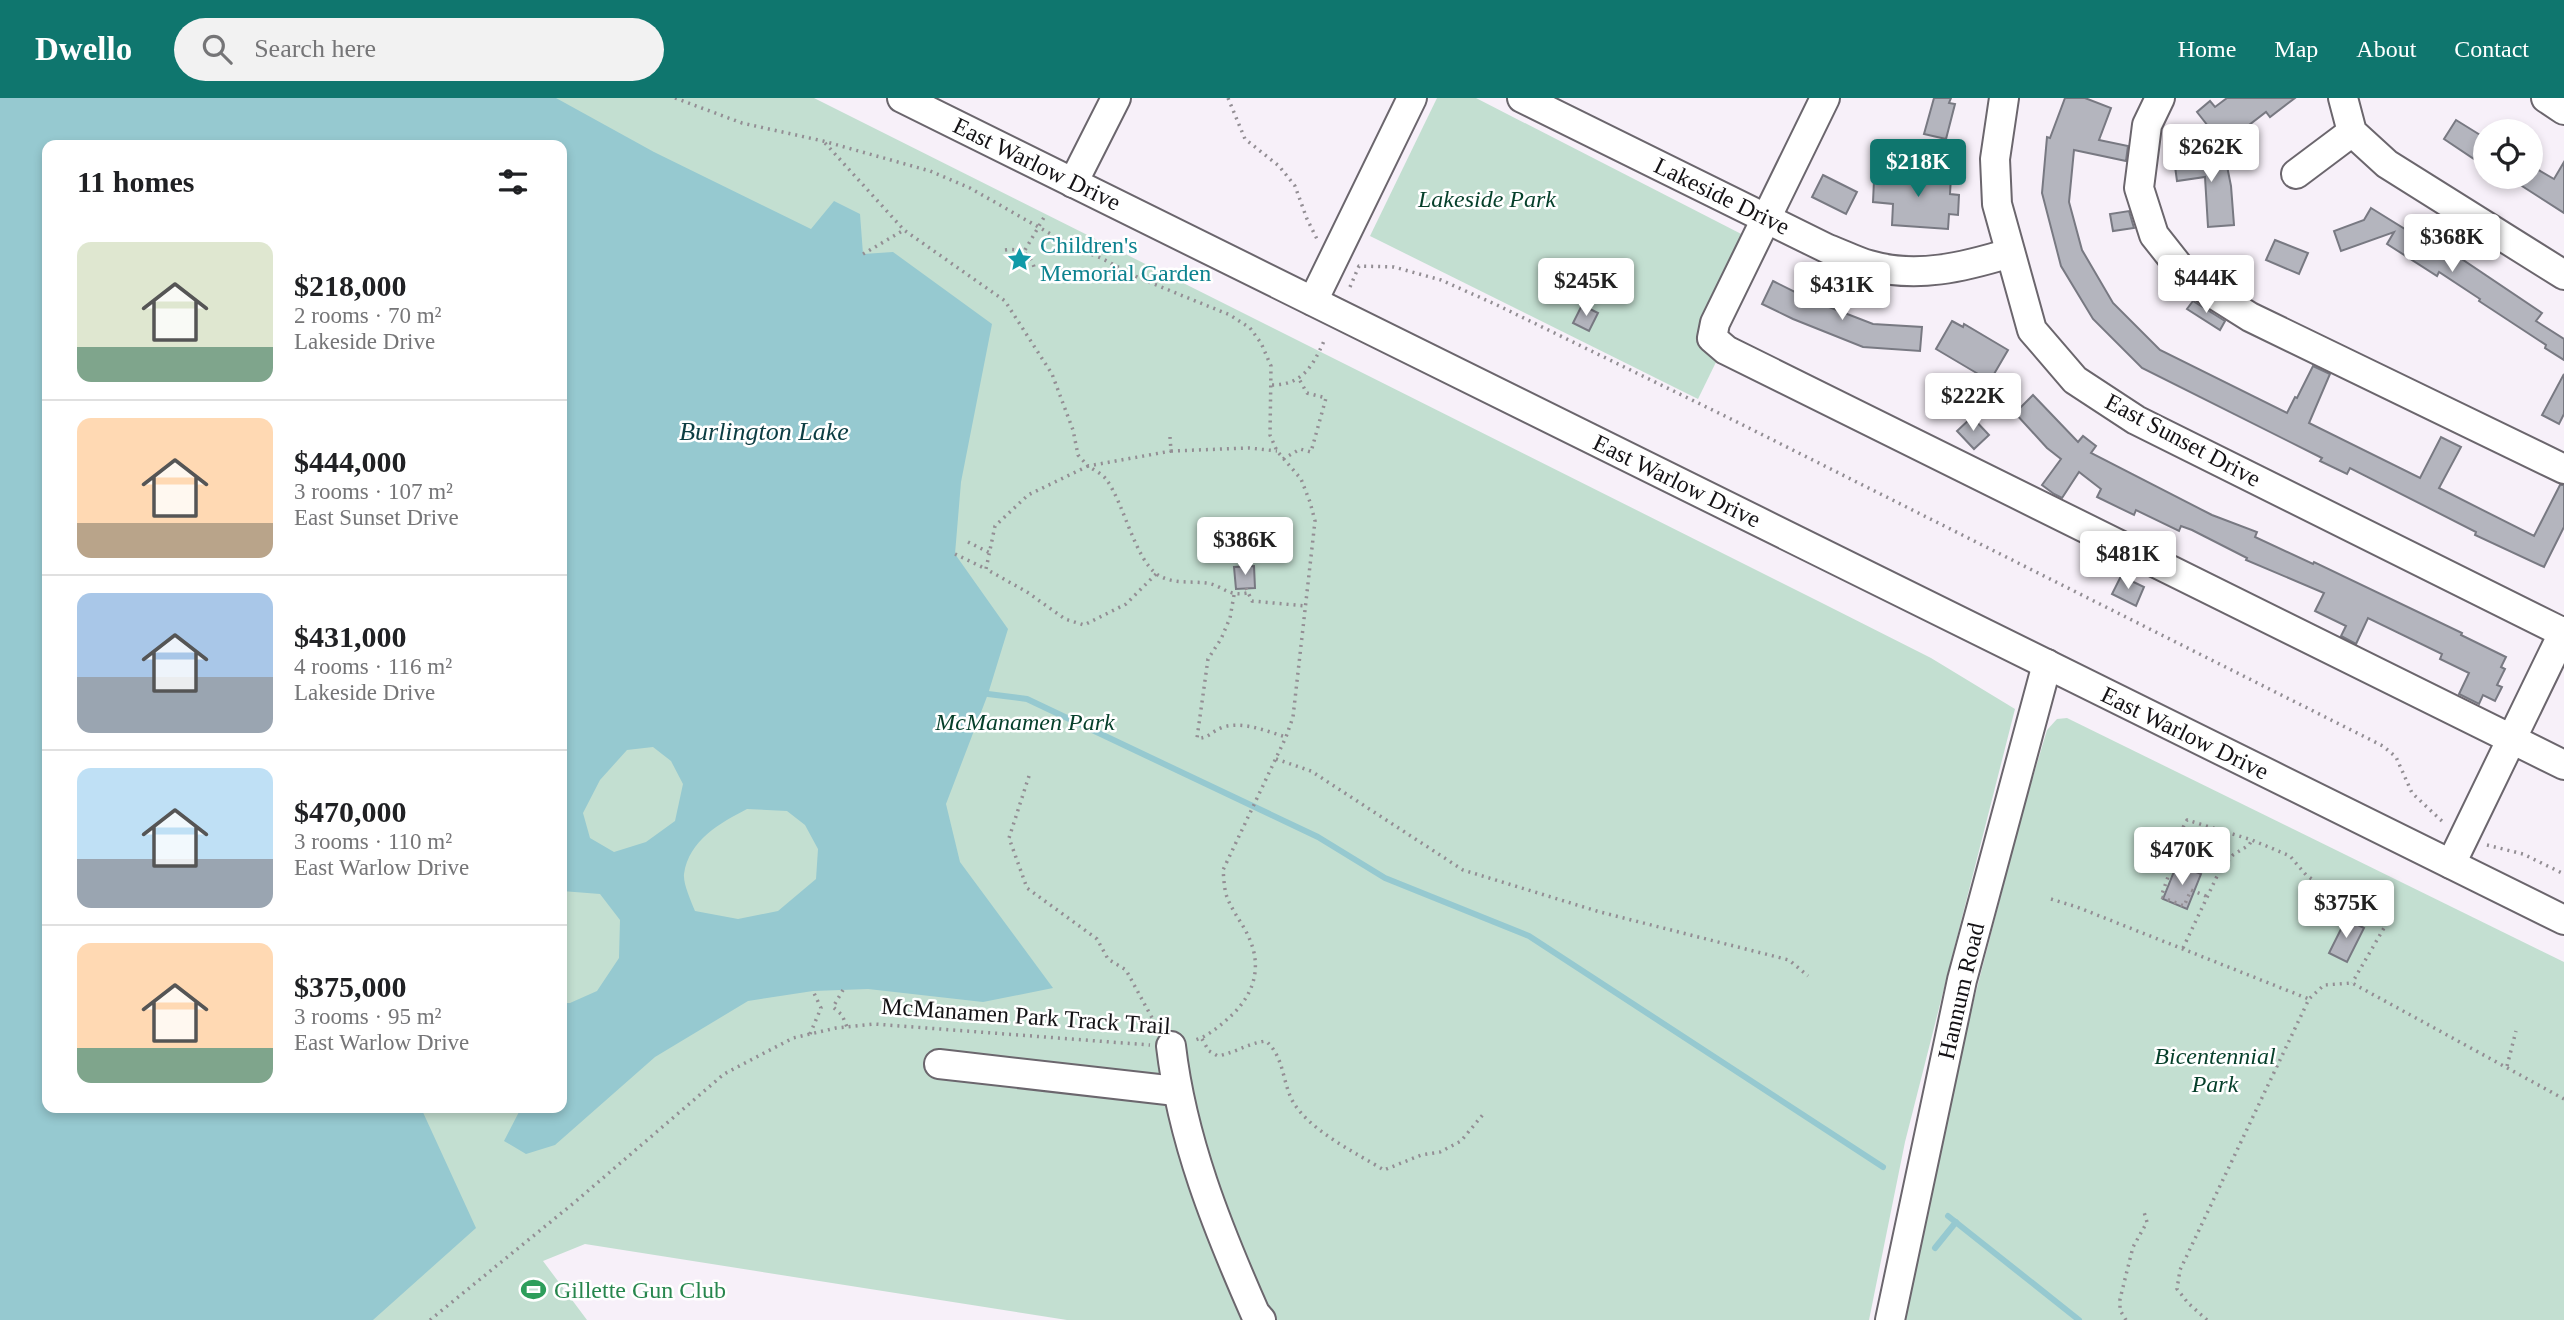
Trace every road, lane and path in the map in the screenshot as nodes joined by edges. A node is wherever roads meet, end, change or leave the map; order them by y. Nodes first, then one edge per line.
1 (675, 98) edge
2 (902, 98) edge
3 (1116, 98) edge
4 (1228, 98) edge
5 (1412, 98) edge
6 (1522, 98) edge
7 (1825, 98) edge
8 (2004, 98) edge
9 (2160, 98) edge
10 (2343, 98) edge
11 (2546, 98) edge
12 (2564, 110) edge
13 (2351, 132) junction
14 (823, 141) junction
15 (2296, 174) dead end
16 (1073, 183) junction
17 (1046, 214) dead end
18 (1767, 219) junction
19 (1039, 227) junction
20 (904, 230) junction
21 (1317, 239) dead end
22 (1005, 250) dead end
23 (1024, 252) junction
24 (2010, 253) junction
25 (863, 254) dead end
26 (1018, 262) dead end
27 (1034, 267) dead end
28 (2564, 275) edge
29 (1350, 287) dead end
30 (1313, 301) junction
31 (1324, 341) dead end
32 (1299, 379) junction
33 (1272, 385) junction
34 (1170, 438) dead end
35 (1171, 451) junction
36 (1277, 451) junction
37 (1283, 459) junction
38 (1088, 466) junction
39 (2564, 469) edge
40 (968, 542) dead end
41 (990, 553) junction
42 (955, 554) dead end
43 (986, 569) junction
44 (1156, 574) junction
45 (1234, 595) junction
46 (1306, 606) junction
47 (2564, 632) edge
48 (2047, 664) junction
49 (1286, 737) junction
50 (2512, 738) junction
51 (1276, 759) junction
52 (2564, 765) edge
53 (1029, 776) dead end
54 (2447, 825) dead end
55 (2252, 840) junction
56 (2487, 845) dead end
57 (2451, 864) junction
58 (2564, 874) edge
59 (2206, 896) junction
60 (2051, 899) dead end
61 (2564, 920) edge
62 (2183, 948) junction
63 (1808, 976) dead end
64 (2352, 983) junction
65 (813, 990) dead end
66 (844, 990) dead end
67 (2309, 999) junction
68 (821, 1007) junction
69 (833, 1007) junction
70 (847, 1027) junction
71 (2516, 1031) dead end
72 (810, 1034) junction
73 (1202, 1039) junction
74 (1171, 1046) junction
75 (939, 1064) dead end
76 (2507, 1066) junction
77 (1177, 1091) junction
78 (2564, 1099) edge
79 (1485, 1112) dead end
80 (2144, 1212) dead end
81 (430, 1320) edge
82 (1261, 1320) edge
83 (1890, 1320) edge
84 (2126, 1320) edge
85 (2207, 1320) edge

1 - 14 path, McManamen Park Track Trail
2 - 16 street, East Warlow Drive
3 - 16 street
4 - 21 path
5 - 30 street
6 - 18 street, Lakeside Drive
7 - 18 street
8 - 24 street, East Sunset Drive
9 - 39 street
10 - 13 street
11 - 12 street
13 - 15 street
13 - 28 street
14 - 19 path, McManamen Park Track Trail
14 - 20 path
16 - 30 street, East Warlow Drive
17 - 19 path
18 - 24 street, Lakeside Drive
18 - 50 street
19 - 23 path
19 - 33 path, McManamen Park Track Trail
20 - 25 path
20 - 38 path
22 - 23 path
23 - 26 path
23 - 27 path
24 - 47 street, East Sunset Drive
29 - 54 path
30 - 48 street, East Warlow Drive
31 - 32 path
32 - 33 path
32 - 37 path
33 - 36 path, McManamen Park Track Trail
34 - 35 path
35 - 36 path
35 - 38 path
36 - 37 path, McManamen Park Track Trail
37 - 46 path, McManamen Park Track Trail
38 - 41 path
38 - 44 path
40 - 41 path
41 - 43 path
42 - 43 path
43 - 44 path
44 - 45 path
45 - 46 path
45 - 49 path
46 - 49 path, McManamen Park Track Trail
47 - 50 street
48 - 57 street, East Warlow Drive
48 - 83 street, Hannum Road
49 - 51 path, McManamen Park Track Trail
50 - 52 street
50 - 57 street
51 - 63 path
51 - 73 path, McManamen Park Track Trail
53 - 74 path
55 - 59 path
55 - 59 path
55 - 64 path
56 - 58 path
57 - 61 street, East Warlow Drive
59 - 62 path
60 - 62 path
62 - 67 path
64 - 67 path
64 - 76 path
65 - 68 path
66 - 69 path
67 - 85 path
68 - 69 path
68 - 72 path
69 - 70 path
70 - 72 path, McManamen Park Track Trail
70 - 74 path, McManamen Park Track Trail
71 - 76 path
72 - 81 path, McManamen Park Track Trail
73 - 74 path, McManamen Park Track Trail
73 - 79 path
74 - 77 street
75 - 77 street
76 - 78 path
77 - 82 street
80 - 84 path

